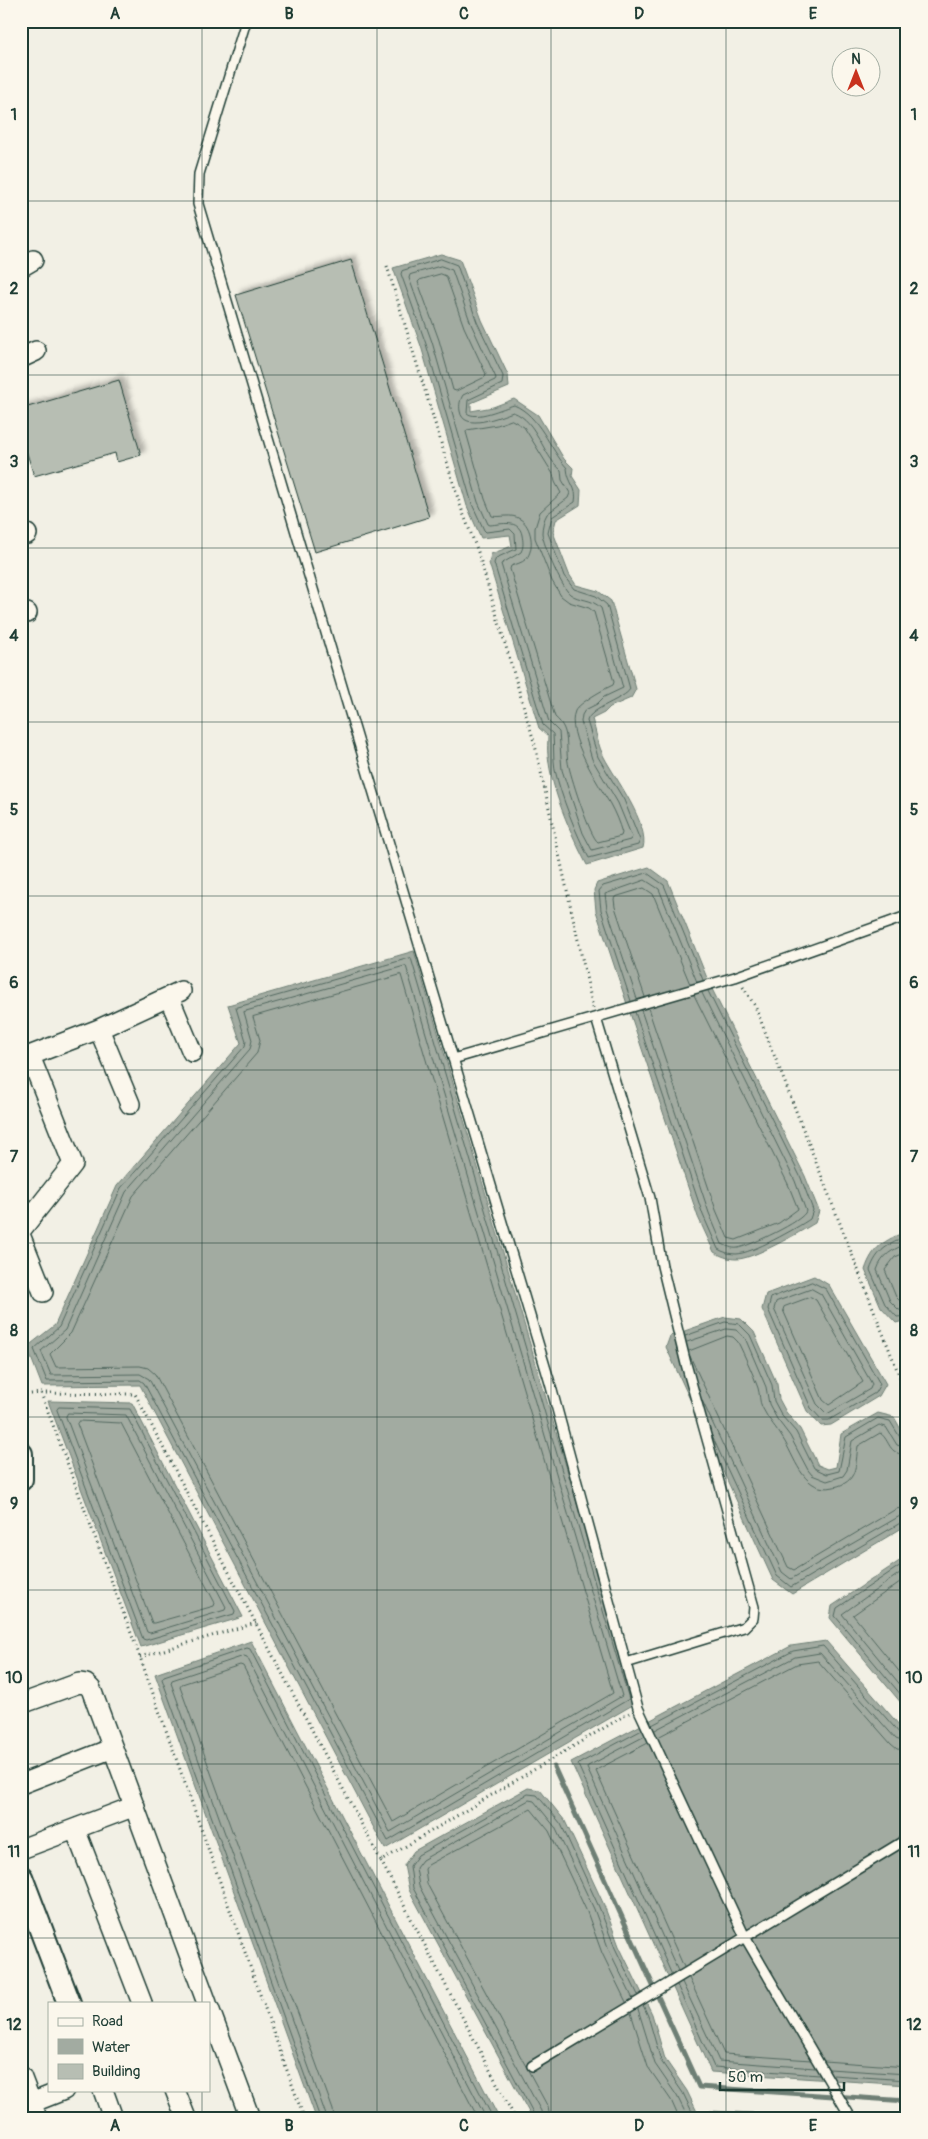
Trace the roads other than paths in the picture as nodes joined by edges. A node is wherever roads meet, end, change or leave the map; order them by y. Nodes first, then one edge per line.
1 (246, 21) edge
2 (907, 916) edge
3 (596, 1018) junction
4 (99, 1029) junction
5 (192, 1052) dead end
6 (26, 1058) edge
7 (453, 1059) junction
8 (130, 1104) dead end
9 (21, 1230) edge
10 (21, 1237) edge
11 (43, 1292) dead end
12 (21, 1454) edge
13 (21, 1479) edge
14 (626, 1663) junction
15 (21, 1704) edge
16 (113, 1748) junction
17 (21, 1784) edge
18 (135, 1806) junction
19 (74, 1829) junction
20 (907, 1839) edge
21 (21, 1849) edge
22 (21, 1877) edge
23 (745, 1937) junction
24 (69, 2002) edge
25 (142, 2002) edge
26 (207, 2002) edge
27 (210, 2015) edge
28 (213, 2036) edge
29 (532, 2066) dead end
30 (21, 2076) edge
31 (60, 2092) edge
32 (104, 2092) edge
33 (176, 2092) edge
34 (30, 2109) edge
35 (114, 2118) edge
36 (186, 2118) edge
37 (250, 2118) edge
38 (851, 2118) edge

1 - 7 lane
2 - 3 lane
3 - 7 lane
3 - 14 lane
4 - 5 street
4 - 6 street
4 - 8 street
6 - 9 street
7 - 14 lane
10 - 11 street
12 - 13 street
14 - 23 lane
15 - 16 street
16 - 17 street
16 - 18 street
18 - 19 street
18 - 26 street
19 - 21 street
19 - 25 street
20 - 23 lane
22 - 24 street
23 - 29 lane
23 - 38 lane
27 - 28 street
28 - 37 street
30 - 34 street
31 - 34 street
32 - 35 street
33 - 36 street

